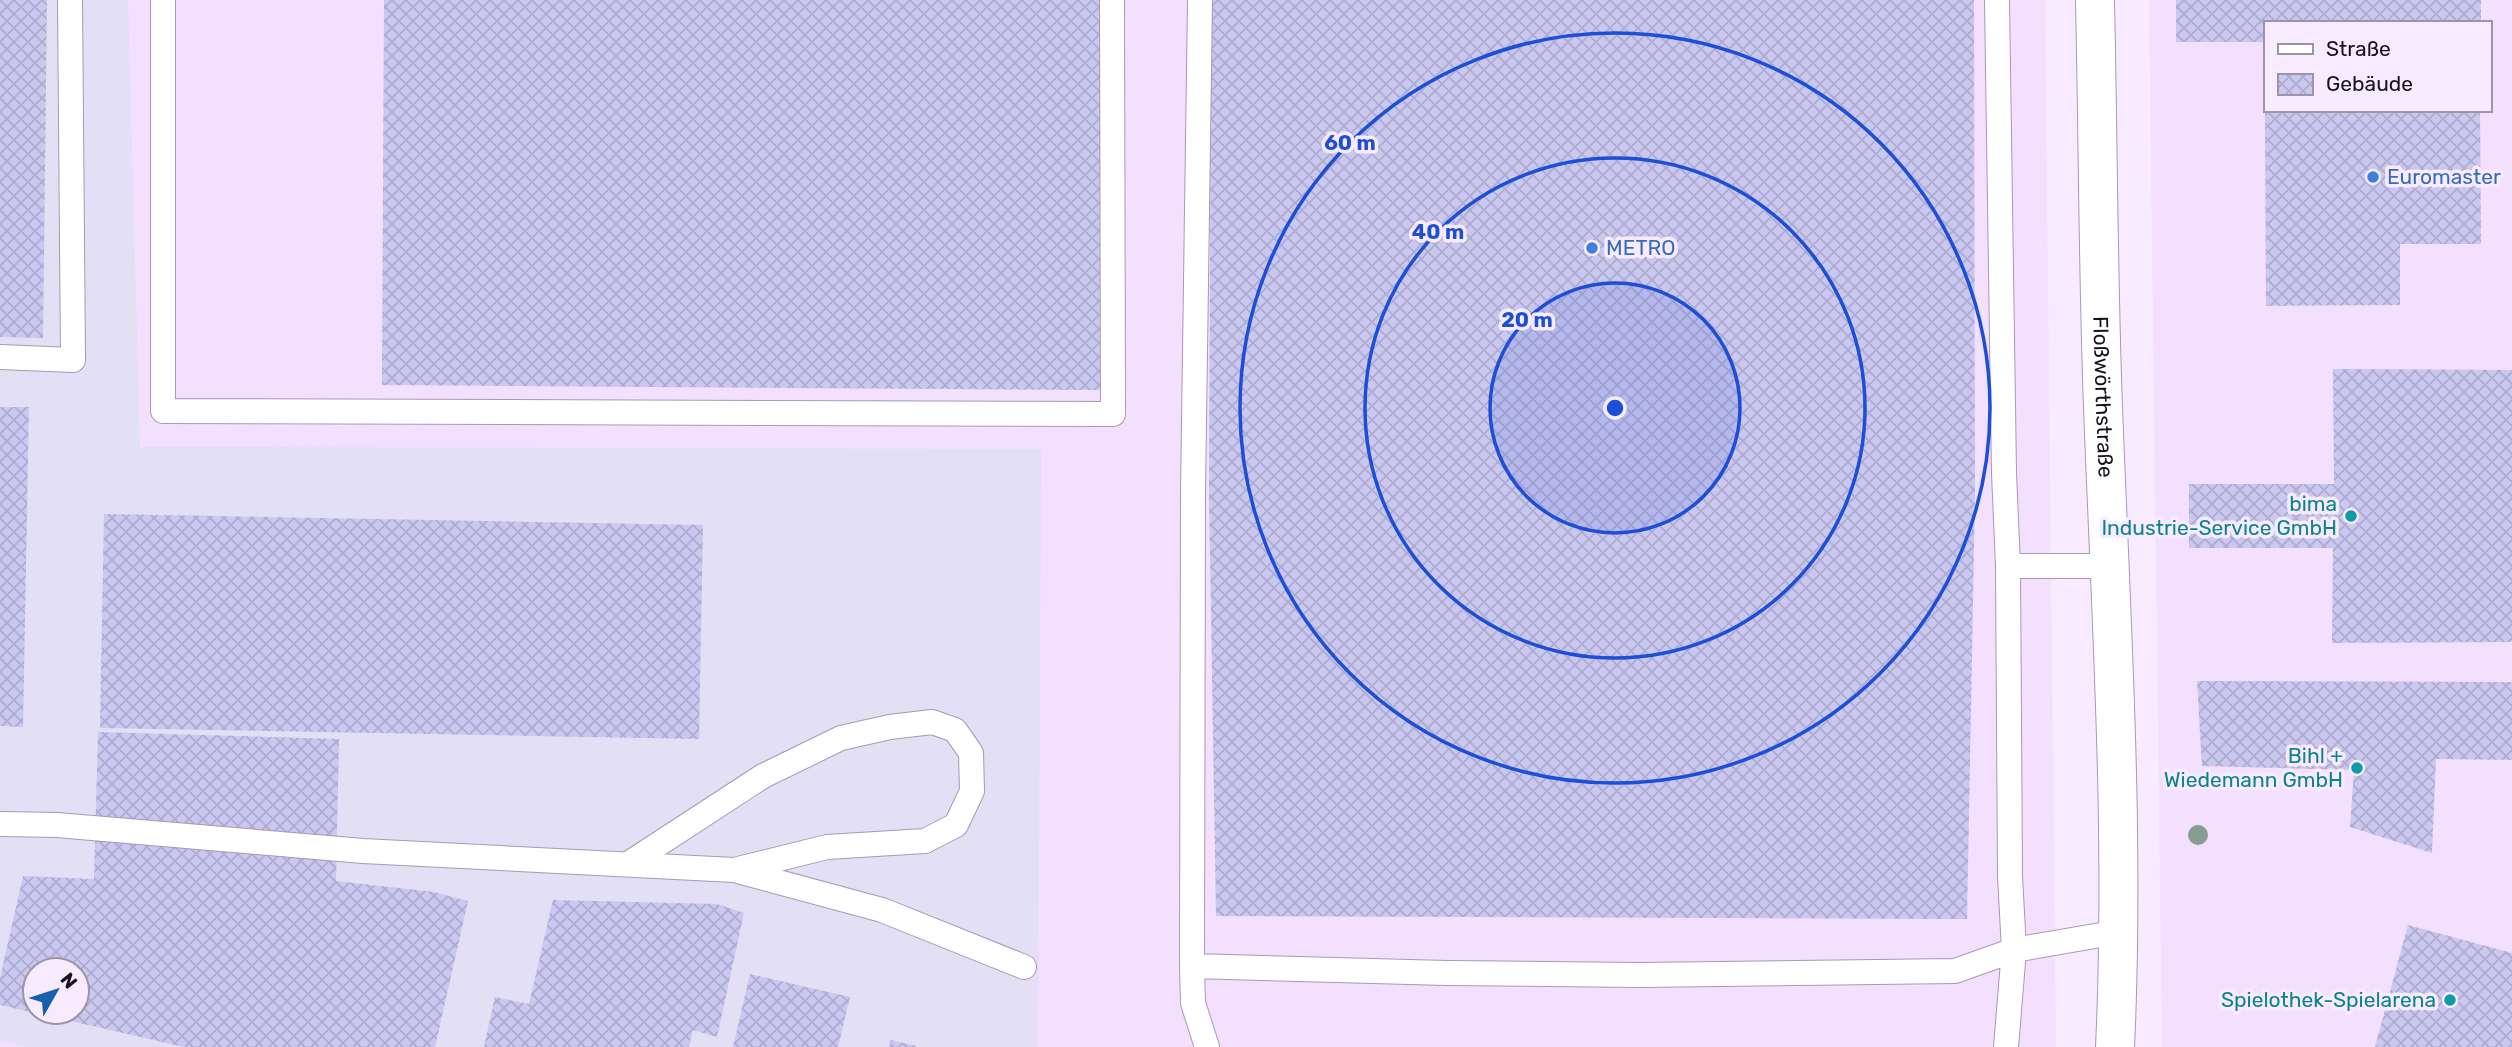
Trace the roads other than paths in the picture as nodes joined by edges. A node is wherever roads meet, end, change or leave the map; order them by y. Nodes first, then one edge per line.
1 (70, 0) edge
2 (163, 0) edge
3 (1112, 0) edge
4 (1200, 0) edge
5 (1997, 0) edge
6 (2095, 0) edge
7 (0, 357) edge
8 (2008, 566) junction
9 (2109, 566) junction
10 (0, 824) edge
11 (628, 864) junction
12 (734, 870) junction
13 (2118, 932) junction
14 (2014, 950) junction
15 (1192, 966) junction
16 (1024, 967) dead end
17 (1207, 1047) edge
18 (2006, 1047) edge
19 (2115, 1047) edge

1 - 7 lane
2 - 3 lane
4 - 15 lane
5 - 8 lane
6 - 9 main road, Floßwörthstraße
8 - 9 lane
8 - 14 lane
9 - 13 main road, Floßwörthstraße
10 - 11 lane
11 - 12 lane
11 - 12 lane
12 - 16 lane
13 - 14 lane
13 - 19 main road, Floßwörthstraße
14 - 15 lane
14 - 18 lane
15 - 17 lane

